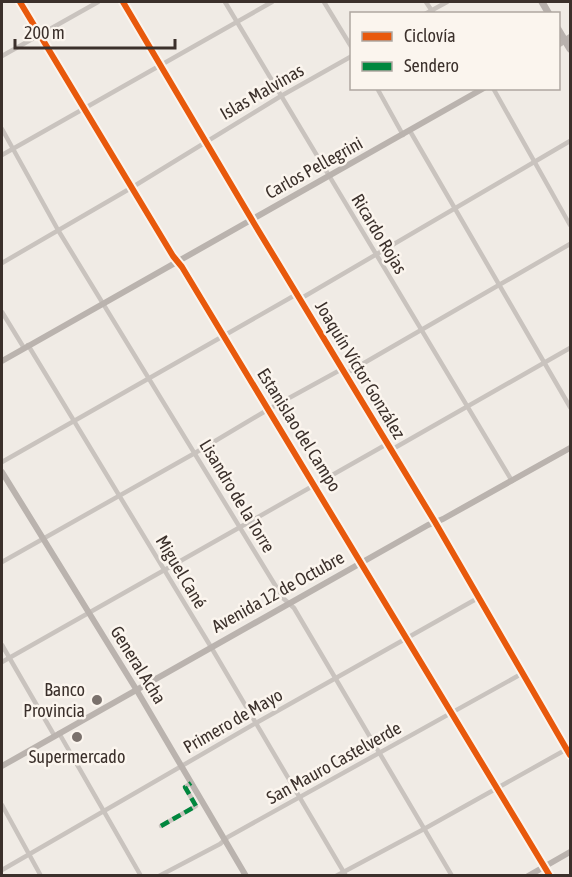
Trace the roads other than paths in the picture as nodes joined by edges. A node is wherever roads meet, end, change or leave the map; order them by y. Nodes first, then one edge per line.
1 (20, 2) edge
2 (98, 2) edge
3 (123, 2) edge
4 (225, 2) edge
5 (272, 2) edge
6 (324, 2) edge
7 (426, 2) edge
8 (447, 2) edge
9 (433, 12) edge
10 (237, 22) junction
11 (40, 34) junction
12 (565, 41) edge
13 (350, 46) edge
14 (570, 49) edge
15 (2, 56) edge
16 (350, 57) edge
17 (161, 65) junction
18 (378, 90) edge
19 (479, 90) edge
20 (494, 90) edge
21 (280, 96) junction
22 (84, 109) junction
23 (2, 129) edge
24 (410, 131) junction
25 (403, 135) junction
26 (206, 140) junction
27 (570, 141) edge
28 (12, 149) junction
29 (2, 155) edge
30 (534, 162) junction
31 (328, 176) junction
32 (132, 188) junction
33 (454, 208) junction
34 (253, 219) junction
35 (570, 225) edge
36 (58, 230) junction
37 (570, 244) edge
38 (376, 254) junction
39 (177, 261) junction
40 (2, 263) edge
41 (500, 286) junction
42 (298, 296) junction
43 (103, 304) junction
44 (2, 312) edge
45 (422, 331) junction
46 (223, 336) junction
47 (26, 347) junction
48 (570, 348) edge
49 (2, 361) edge
50 (545, 363) junction
51 (344, 372) junction
52 (149, 379) junction
53 (467, 407) junction
54 (570, 407) edge
55 (269, 409) junction
56 (73, 422) junction
57 (387, 444) junction
58 (570, 448) edge
59 (391, 450) junction
60 (195, 453) junction
61 (2, 462) edge
62 (2, 472) edge
63 (512, 481) junction
64 (315, 483) junction
65 (118, 495) junction
66 (435, 522) junction
67 (239, 526) junction
68 (42, 539) junction
69 (2, 562) edge
70 (362, 562) junction
71 (164, 569) junction
72 (478, 598) junction
73 (288, 603) junction
74 (87, 612) junction
75 (408, 638) junction
76 (2, 645) edge
77 (211, 647) junction
78 (9, 658) junction
79 (2, 662) edge
80 (523, 673) junction
81 (335, 678) junction
82 (136, 689) junction
83 (452, 712) junction
84 (256, 723) junction
85 (57, 734) junction
86 (569, 752) edge
87 (379, 754) junction
88 (2, 766) edge
89 (182, 767) junction
90 (191, 783) junction
91 (498, 787) junction
92 (300, 797) junction
93 (2, 805) edge
94 (103, 811) junction
95 (161, 826) dead end
96 (424, 829) junction
97 (225, 840) junction
98 (570, 852) edge
99 (29, 854) junction
100 (545, 866) junction
101 (2, 870) edge
102 (345, 874) edge
103 (42, 876) edge
104 (141, 876) edge
105 (159, 876) edge
106 (246, 876) edge
107 (336, 876) edge
108 (452, 876) edge
109 (528, 876) edge
110 (550, 876) edge

1 - 11 street, Estanislao del Campo
2 - 11 street
3 - 17 street, Joaquín Víctor González
4 - 10 street, Ricardo Rojas
5 - 10 street
6 - 13 street
7 - 9 street
8 - 9 street
10 - 17 street
10 - 21 street, Ricardo Rojas
11 - 15 street
11 - 22 street, Estanislao del Campo
12 - 14 main road
16 - 21 street, Islas Malvinas
17 - 22 street
17 - 26 street, Joaquín Víctor González
18 - 25 street
19 - 24 street, Carlos Pellegrini
20 - 30 street
21 - 26 street, Islas Malvinas
21 - 31 street, Ricardo Rojas
22 - 28 street
22 - 32 street, Estanislao del Campo
23 - 28 street, Lisandro de la Torre
24 - 25 street, Carlos Pellegrini
24 - 33 street
25 - 31 street, Carlos Pellegrini
26 - 32 street, Islas Malvinas
26 - 34 street, Joaquín Víctor González
27 - 30 street
28 - 29 street
28 - 36 street, Lisandro de la Torre
30 - 33 street
30 - 35 street
31 - 34 street, Carlos Pellegrini
31 - 38 street, Ricardo Rojas
32 - 36 street, Islas Malvinas
32 - 39 street, Estanislao del Campo
33 - 38 street
33 - 41 street
34 - 39 street, Carlos Pellegrini
34 - 42 street, Joaquín Víctor González
36 - 40 street, Islas Malvinas
36 - 43 street, Lisandro de la Torre
37 - 41 street
38 - 42 street
38 - 45 street, Ricardo Rojas
39 - 43 street, Carlos Pellegrini
39 - 46 street, Estanislao del Campo
41 - 45 street
41 - 50 street
42 - 46 street
42 - 51 street, Joaquín Víctor González
43 - 47 street, Carlos Pellegrini
43 - 52 street, Lisandro de la Torre
44 - 47 street, Miguel Cané
45 - 51 street
45 - 53 street, Ricardo Rojas
46 - 52 street
46 - 55 street, Estanislao del Campo
47 - 49 street, Carlos Pellegrini
47 - 56 street, Miguel Cané
48 - 50 street
50 - 53 street
50 - 54 street
51 - 55 street
51 - 57 street, Joaquín Víctor González
52 - 56 street
52 - 60 street, Lisandro de la Torre
53 - 59 street
53 - 63 street, Ricardo Rojas
55 - 60 street
55 - 64 street, Estanislao del Campo
56 - 61 street
56 - 65 street, Miguel Cané
57 - 59 street, Joaquín Víctor González
57 - 64 street
58 - 63 street, Avenida 12 de Octubre
59 - 66 street, Joaquín Víctor González
60 - 65 street
60 - 67 street, Lisandro de la Torre
62 - 68 street, General Acha
63 - 66 street, Avenida 12 de Octubre
64 - 67 street
64 - 70 street, Estanislao del Campo
65 - 68 street
65 - 71 street, Miguel Cané
66 - 70 street, Avenida 12 de Octubre
66 - 72 street, Joaquín Víctor González
67 - 71 street
67 - 73 street, Lisandro de la Torre
68 - 69 street
68 - 74 street, General Acha
70 - 73 street, Avenida 12 de Octubre
70 - 75 street, Estanislao del Campo
71 - 74 street
71 - 77 street, Miguel Cané
72 - 75 street, Primero de Mayo
72 - 80 street, Joaquín Víctor González
73 - 77 street, Avenida 12 de Octubre
73 - 81 street, Lisandro de la Torre
74 - 78 street
74 - 82 street, General Acha
75 - 81 street, Primero de Mayo
75 - 83 street, Estanislao del Campo
76 - 78 street
77 - 82 street, Avenida 12 de Octubre
77 - 84 street, Miguel Cané
78 - 79 street
78 - 85 street
80 - 83 street, San Mauro Castelverde
80 - 86 street, Joaquín Víctor González
81 - 84 street, Primero de Mayo
81 - 87 street, Lisandro de la Torre
82 - 85 street, Avenida 12 de Octubre
82 - 89 street, General Acha
83 - 87 street, San Mauro Castelverde
83 - 91 street, Estanislao del Campo
84 - 89 street, Primero de Mayo
84 - 92 street, Miguel Cané
85 - 88 street, Avenida 12 de Octubre
85 - 94 street
86 - 91 street
87 - 92 street, San Mauro Castelverde
87 - 96 street, Lisandro de la Torre
89 - 90 street, General Acha
89 - 94 street, Primero de Mayo
90 - 95 street
90 - 97 street, General Acha
91 - 96 street
91 - 100 street, Estanislao del Campo
92 - 97 street, San Mauro Castelverde
92 - 102 street, Miguel Cané
93 - 99 street
94 - 99 street, Primero de Mayo
94 - 104 street
96 - 102 street
96 - 108 street, Lisandro de la Torre
97 - 105 street, San Mauro Castelverde
97 - 106 street, General Acha
98 - 100 street
99 - 101 street, Primero de Mayo
99 - 103 street
100 - 109 street
100 - 110 street, Estanislao del Campo
102 - 107 street

